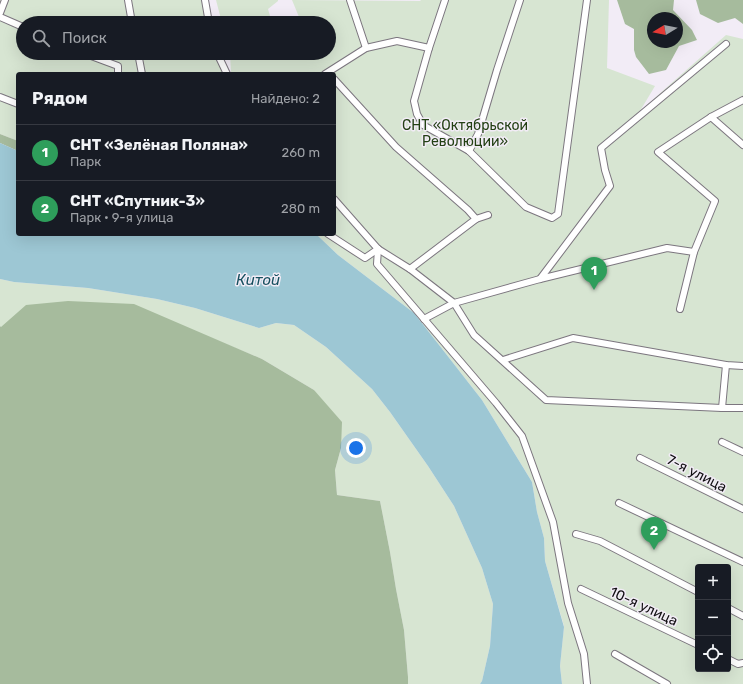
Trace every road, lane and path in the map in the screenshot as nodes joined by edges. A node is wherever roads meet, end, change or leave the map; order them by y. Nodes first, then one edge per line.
1 (5, 0) edge
2 (128, 0) edge
3 (205, 0) edge
4 (350, 0) edge
5 (445, 0) edge
6 (520, 0) edge
7 (588, 0) edge
8 (0, 12) edge
9 (131, 16) edge
10 (208, 16) edge
11 (0, 17) edge
12 (16, 24) edge
13 (726, 44) dead end
14 (366, 48) junction
15 (429, 48) junction
16 (102, 60) edge
17 (139, 60) edge
18 (220, 60) edge
19 (118, 72) edge
20 (142, 72) edge
21 (226, 72) edge
22 (329, 72) edge
23 (336, 81) edge
24 (0, 97) edge
25 (743, 100) edge
26 (16, 103) edge
27 (711, 117) junction
28 (743, 145) edge
29 (469, 151) junction
30 (336, 201) edge
31 (488, 215) dead end
32 (476, 219) junction
33 (331, 236) edge
34 (378, 249) junction
35 (694, 252) junction
36 (410, 268) junction
37 (540, 279) junction
38 (454, 303) junction
39 (680, 309) dead end
40 (424, 319) junction
41 (503, 360) junction
42 (726, 364) junction
43 (743, 366) edge
44 (722, 408) junction
45 (743, 408) edge
46 (722, 442) dead end
47 (743, 452) edge
48 (640, 458) dead end
49 (619, 502) dead end
50 (743, 509) edge
51 (576, 534) dead end
52 (743, 562) edge
53 (581, 589) dead end
54 (695, 590) edge
55 (731, 610) edge
56 (743, 616) edge
57 (695, 644) edge
58 (615, 654) dead end
59 (731, 660) edge
60 (743, 663) edge
61 (587, 684) edge
62 (667, 684) edge

1 - 8 street
2 - 9 street
3 - 10 street
4 - 14 street
5 - 15 street
6 - 29 street
7 - 29 street
11 - 12 street
13 - 37 street
14 - 15 street
14 - 22 street
15 - 29 street
16 - 19 street
17 - 20 street
18 - 21 street
23 - 32 street
24 - 26 street
25 - 27 street
27 - 28 street
27 - 35 street
30 - 34 street
31 - 32 street
32 - 36 street
33 - 34 street
34 - 36 street
34 - 40 street
35 - 37 street
35 - 39 street
36 - 38 street
37 - 38 street
38 - 40 street
38 - 41 street
40 - 61 street
41 - 42 street
41 - 44 street
42 - 43 street
42 - 44 street
44 - 45 street
46 - 47 street
48 - 50 street, 7-я улица
49 - 52 street
51 - 54 street
53 - 57 street, 10-я улица
55 - 56 street
58 - 62 street
59 - 60 street

